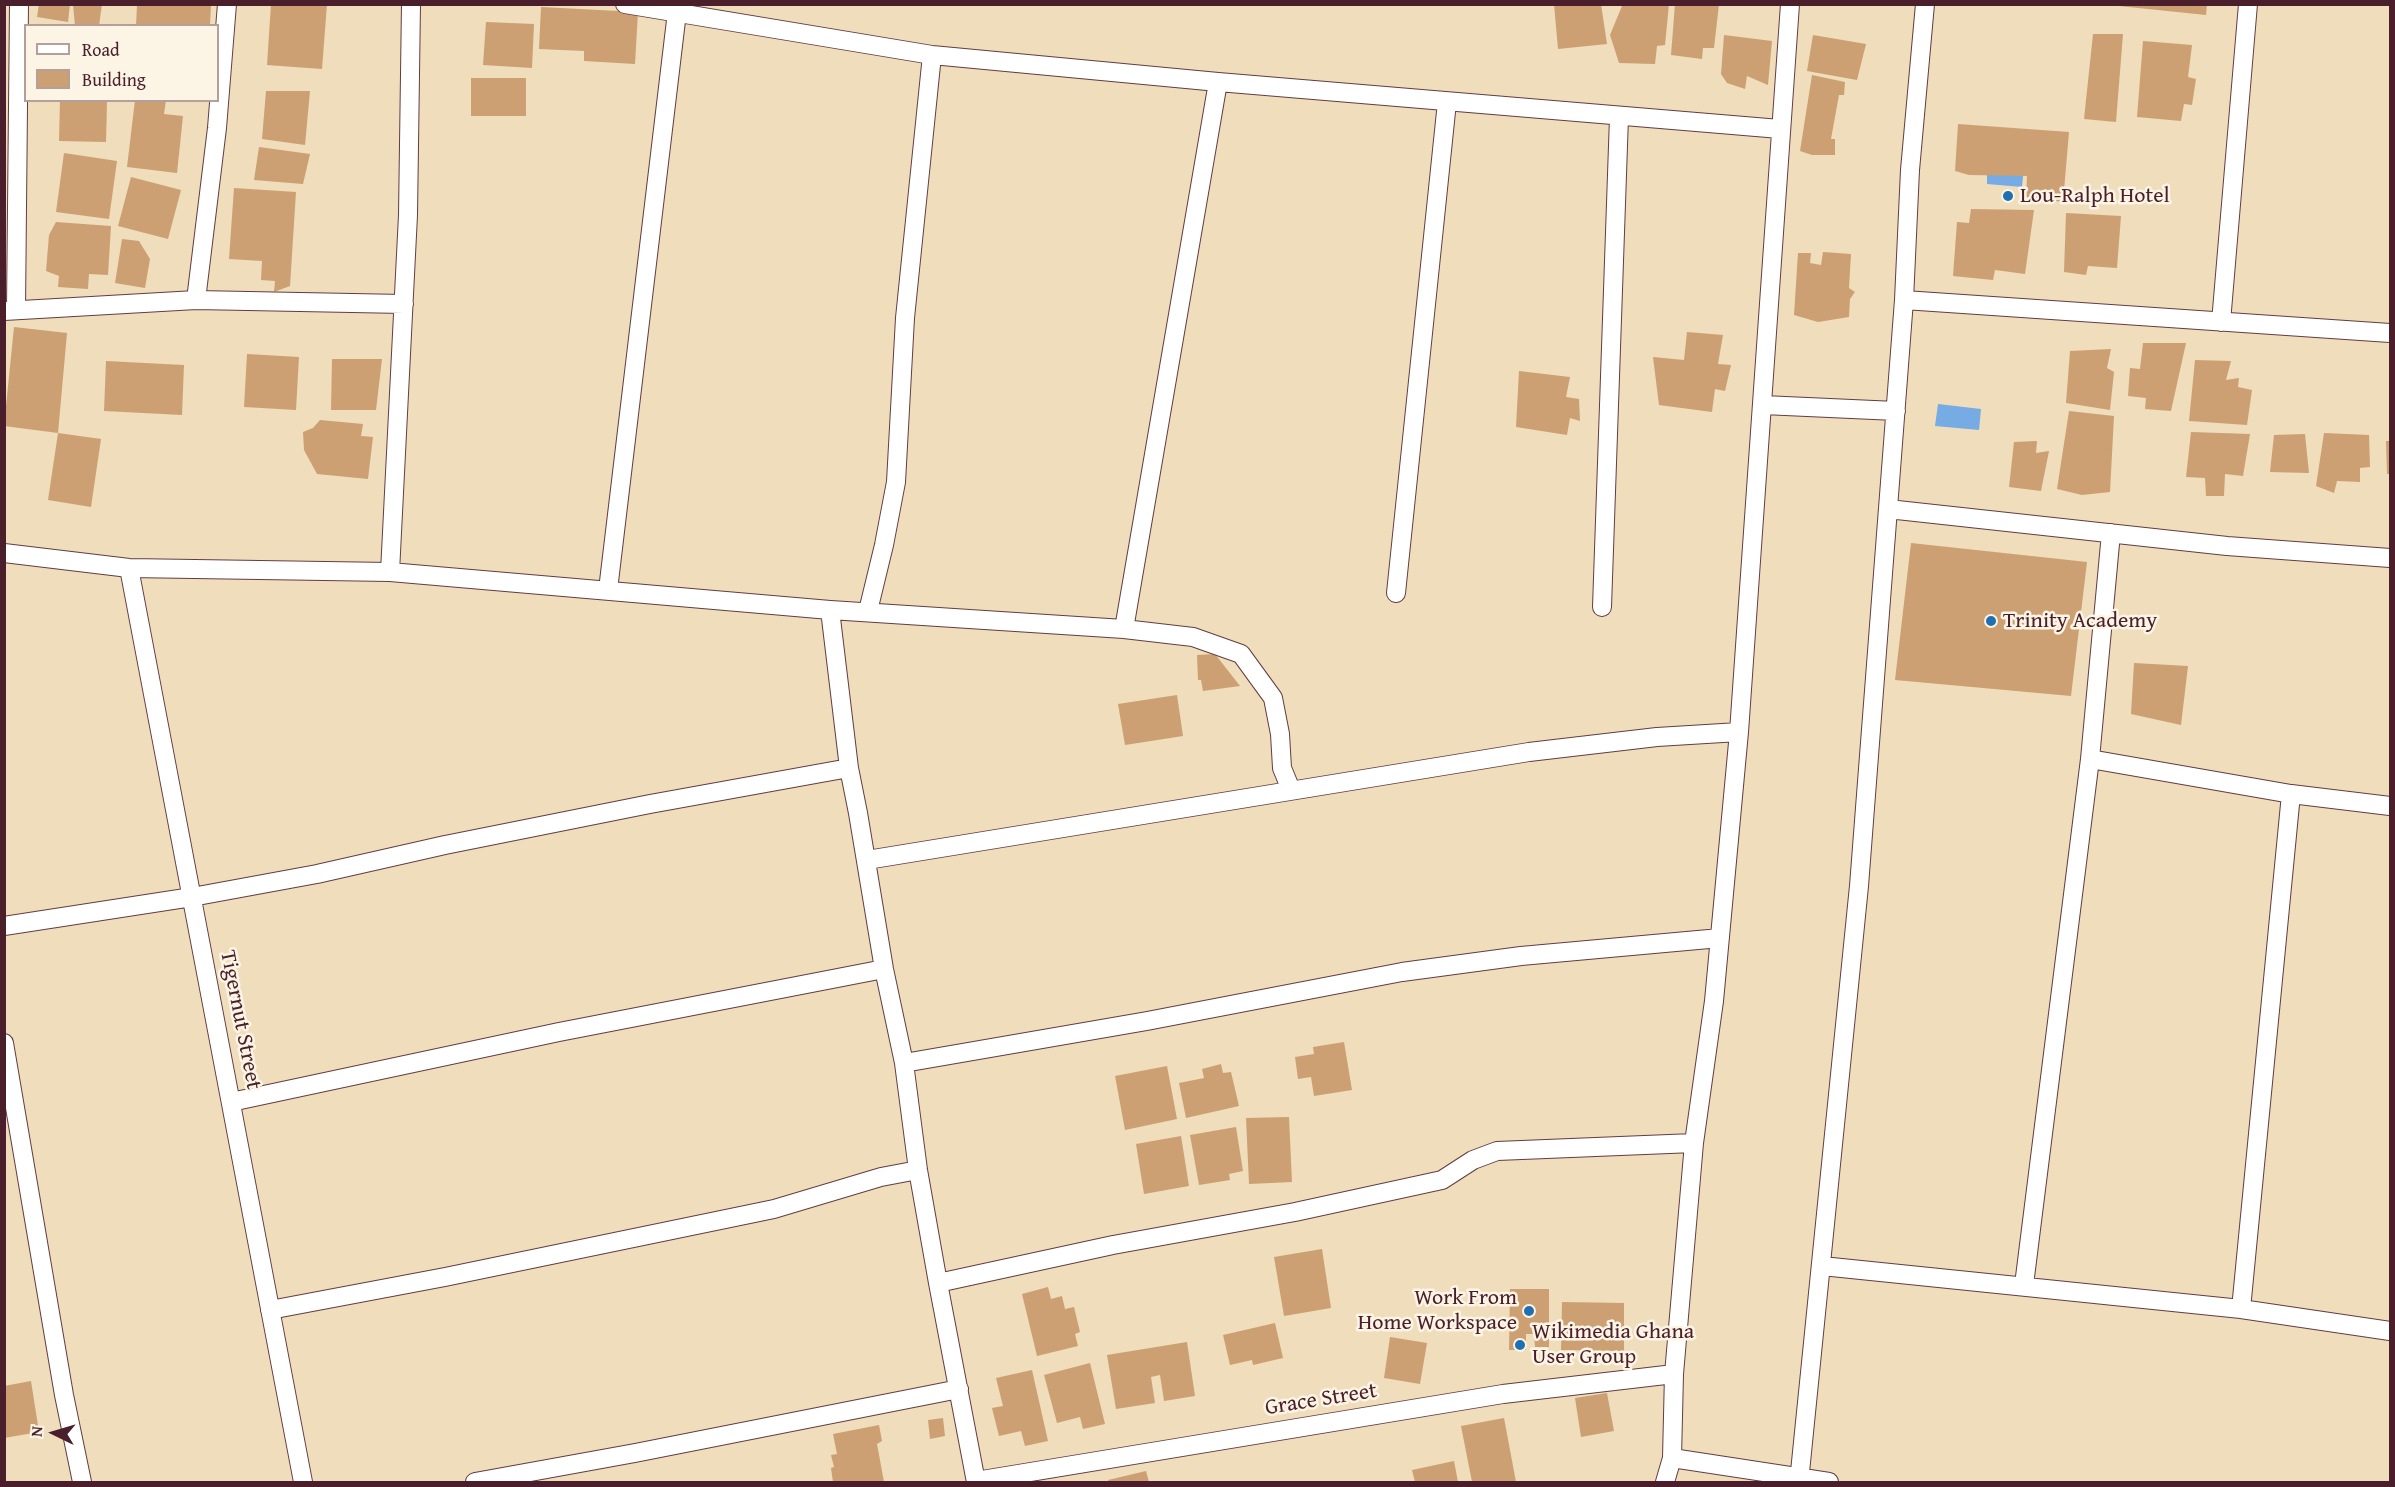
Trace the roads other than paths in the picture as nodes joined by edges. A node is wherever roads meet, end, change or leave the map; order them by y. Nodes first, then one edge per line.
1 (20, 4) edge
2 (227, 4) edge
3 (411, 4) edge
4 (625, 4) edge
5 (1790, 4) edge
6 (1925, 4) edge
7 (2248, 4) edge
8 (677, 12) junction
9 (933, 55) junction
10 (1218, 82) junction
11 (1447, 102) junction
12 (1619, 117) junction
13 (1780, 129) junction
14 (196, 300) junction
15 (1904, 300) junction
16 (404, 304) junction
17 (10, 310) edge
18 (2221, 321) junction
19 (2391, 333) edge
20 (1764, 405) junction
21 (1896, 411) junction
22 (1888, 509) junction
23 (2111, 533) junction
24 (4, 553) edge
25 (2391, 558) edge
26 (129, 567) junction
27 (390, 572) junction
28 (608, 590) junction
29 (1396, 593) dead end
30 (1602, 607) dead end
31 (830, 610) junction
32 (868, 611) junction
33 (1124, 629) junction
34 (1739, 732) junction
35 (2090, 759) junction
36 (849, 768) junction
37 (1291, 790) junction
38 (2291, 794) junction
39 (2391, 806) edge
40 (867, 860) junction
41 (192, 897) junction
42 (4, 926) edge
43 (1720, 938) junction
44 (884, 969) junction
45 (4, 1042) edge
46 (904, 1063) junction
47 (231, 1102) junction
48 (1694, 1143) junction
49 (918, 1170) junction
50 (1822, 1266) junction
51 (938, 1283) junction
52 (2024, 1285) junction
53 (2241, 1309) junction
54 (270, 1310) junction
55 (2391, 1332) edge
56 (1674, 1374) junction
57 (958, 1389) junction
58 (1672, 1458) junction
59 (1800, 1480) edge
60 (82, 1482) edge
61 (303, 1482) edge
62 (475, 1482) edge
63 (976, 1482) edge
64 (1665, 1482) edge
65 (1829, 1482) edge

1 - 17 street
2 - 14 street
3 - 16 street
4 - 8 street
5 - 13 street
6 - 15 street
7 - 18 street
8 - 9 street
8 - 28 street
9 - 10 street
9 - 32 street
10 - 11 street
10 - 33 street
11 - 12 street
11 - 29 street
12 - 13 street
12 - 30 street
13 - 20 street
14 - 16 street
14 - 17 street
15 - 18 street
15 - 21 street
16 - 27 street
18 - 19 street
20 - 21 street
20 - 34 street
21 - 22 street
22 - 23 street
22 - 50 street
23 - 25 street
23 - 35 street
24 - 26 street
26 - 27 street
26 - 41 street, Tigernut Street
27 - 28 street
28 - 31 street
31 - 32 street
31 - 36 street
32 - 33 street
33 - 37 street
34 - 37 street
34 - 43 street
35 - 38 street
35 - 52 street
36 - 40 street
36 - 41 street
37 - 40 street
38 - 39 street
38 - 53 street
40 - 44 street
41 - 42 street
41 - 47 street, Tigernut Street
43 - 46 street
43 - 48 street
44 - 46 street
44 - 47 street
45 - 60 street
46 - 49 street
47 - 54 street, Tigernut Street
48 - 51 street
48 - 56 street
49 - 51 street
49 - 54 street
50 - 52 street
50 - 59 street
51 - 57 street
52 - 53 street
53 - 55 street
54 - 61 street, Tigernut Street
56 - 58 street
56 - 63 street, Grace Street
57 - 62 street
57 - 63 street
58 - 59 street
58 - 64 street
59 - 65 street

